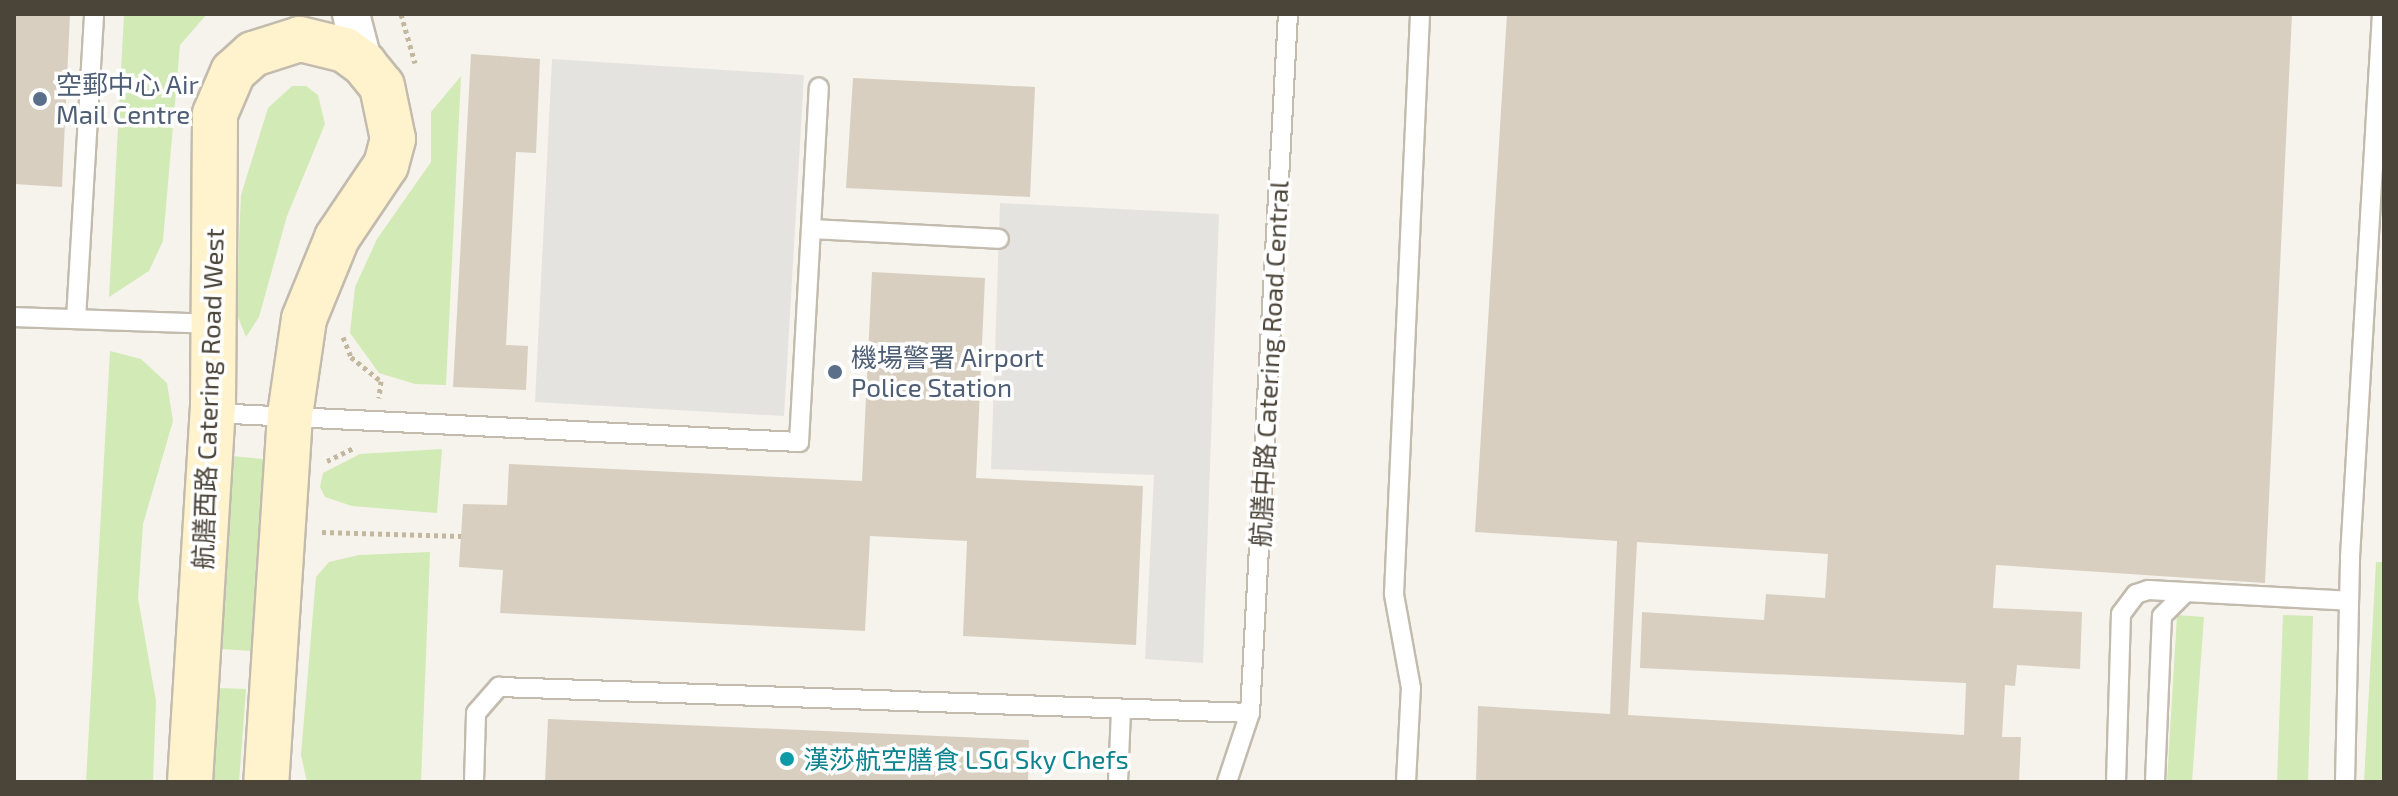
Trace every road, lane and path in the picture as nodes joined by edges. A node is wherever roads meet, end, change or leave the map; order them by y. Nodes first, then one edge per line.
1 (94, 14) edge
2 (351, 14) edge
3 (1288, 14) edge
4 (1420, 14) edge
5 (2382, 14) edge
6 (290, 29) edge
7 (364, 64) junction
8 (819, 88) dead end
9 (811, 229) junction
10 (999, 239) dead end
11 (14, 317) edge
12 (76, 319) junction
13 (215, 324) junction
14 (342, 325) dead end
15 (381, 381) dead end
16 (212, 413) junction
17 (290, 415) junction
18 (359, 447) dead end
19 (321, 471) dead end
20 (309, 531) dead end
21 (461, 536) dead end
22 (2185, 593) junction
23 (2349, 601) junction
24 (1121, 710) junction
25 (1250, 713) junction
26 (190, 782) edge
27 (266, 782) edge
28 (474, 782) edge
29 (1118, 782) edge
30 (1227, 782) edge
31 (1406, 782) edge
32 (2116, 782) edge
33 (2155, 782) edge
34 (2345, 782) edge

1 - 12 lane
2 - 7 street
3 - 25 lane, 航膳中路 Catering Road Central
4 - 31 lane
5 - 23 lane
6 - 7 street, 航膳西路 Catering Road West
6 - 13 street, 航膳西路 Catering Road West
7 - 17 street
8 - 9 lane
9 - 10 lane
9 - 17 lane
11 - 12 lane
12 - 13 lane
13 - 16 street, 航膳西路 Catering Road West
14 - 15 path
16 - 17 lane
16 - 26 street, 航膳西路 Catering Road West
17 - 27 street
18 - 19 path
20 - 21 path
22 - 23 lane
22 - 32 lane
22 - 33 lane
23 - 34 lane
24 - 25 lane
24 - 28 lane
24 - 29 lane
25 - 30 lane, 航膳中路 Catering Road Central

